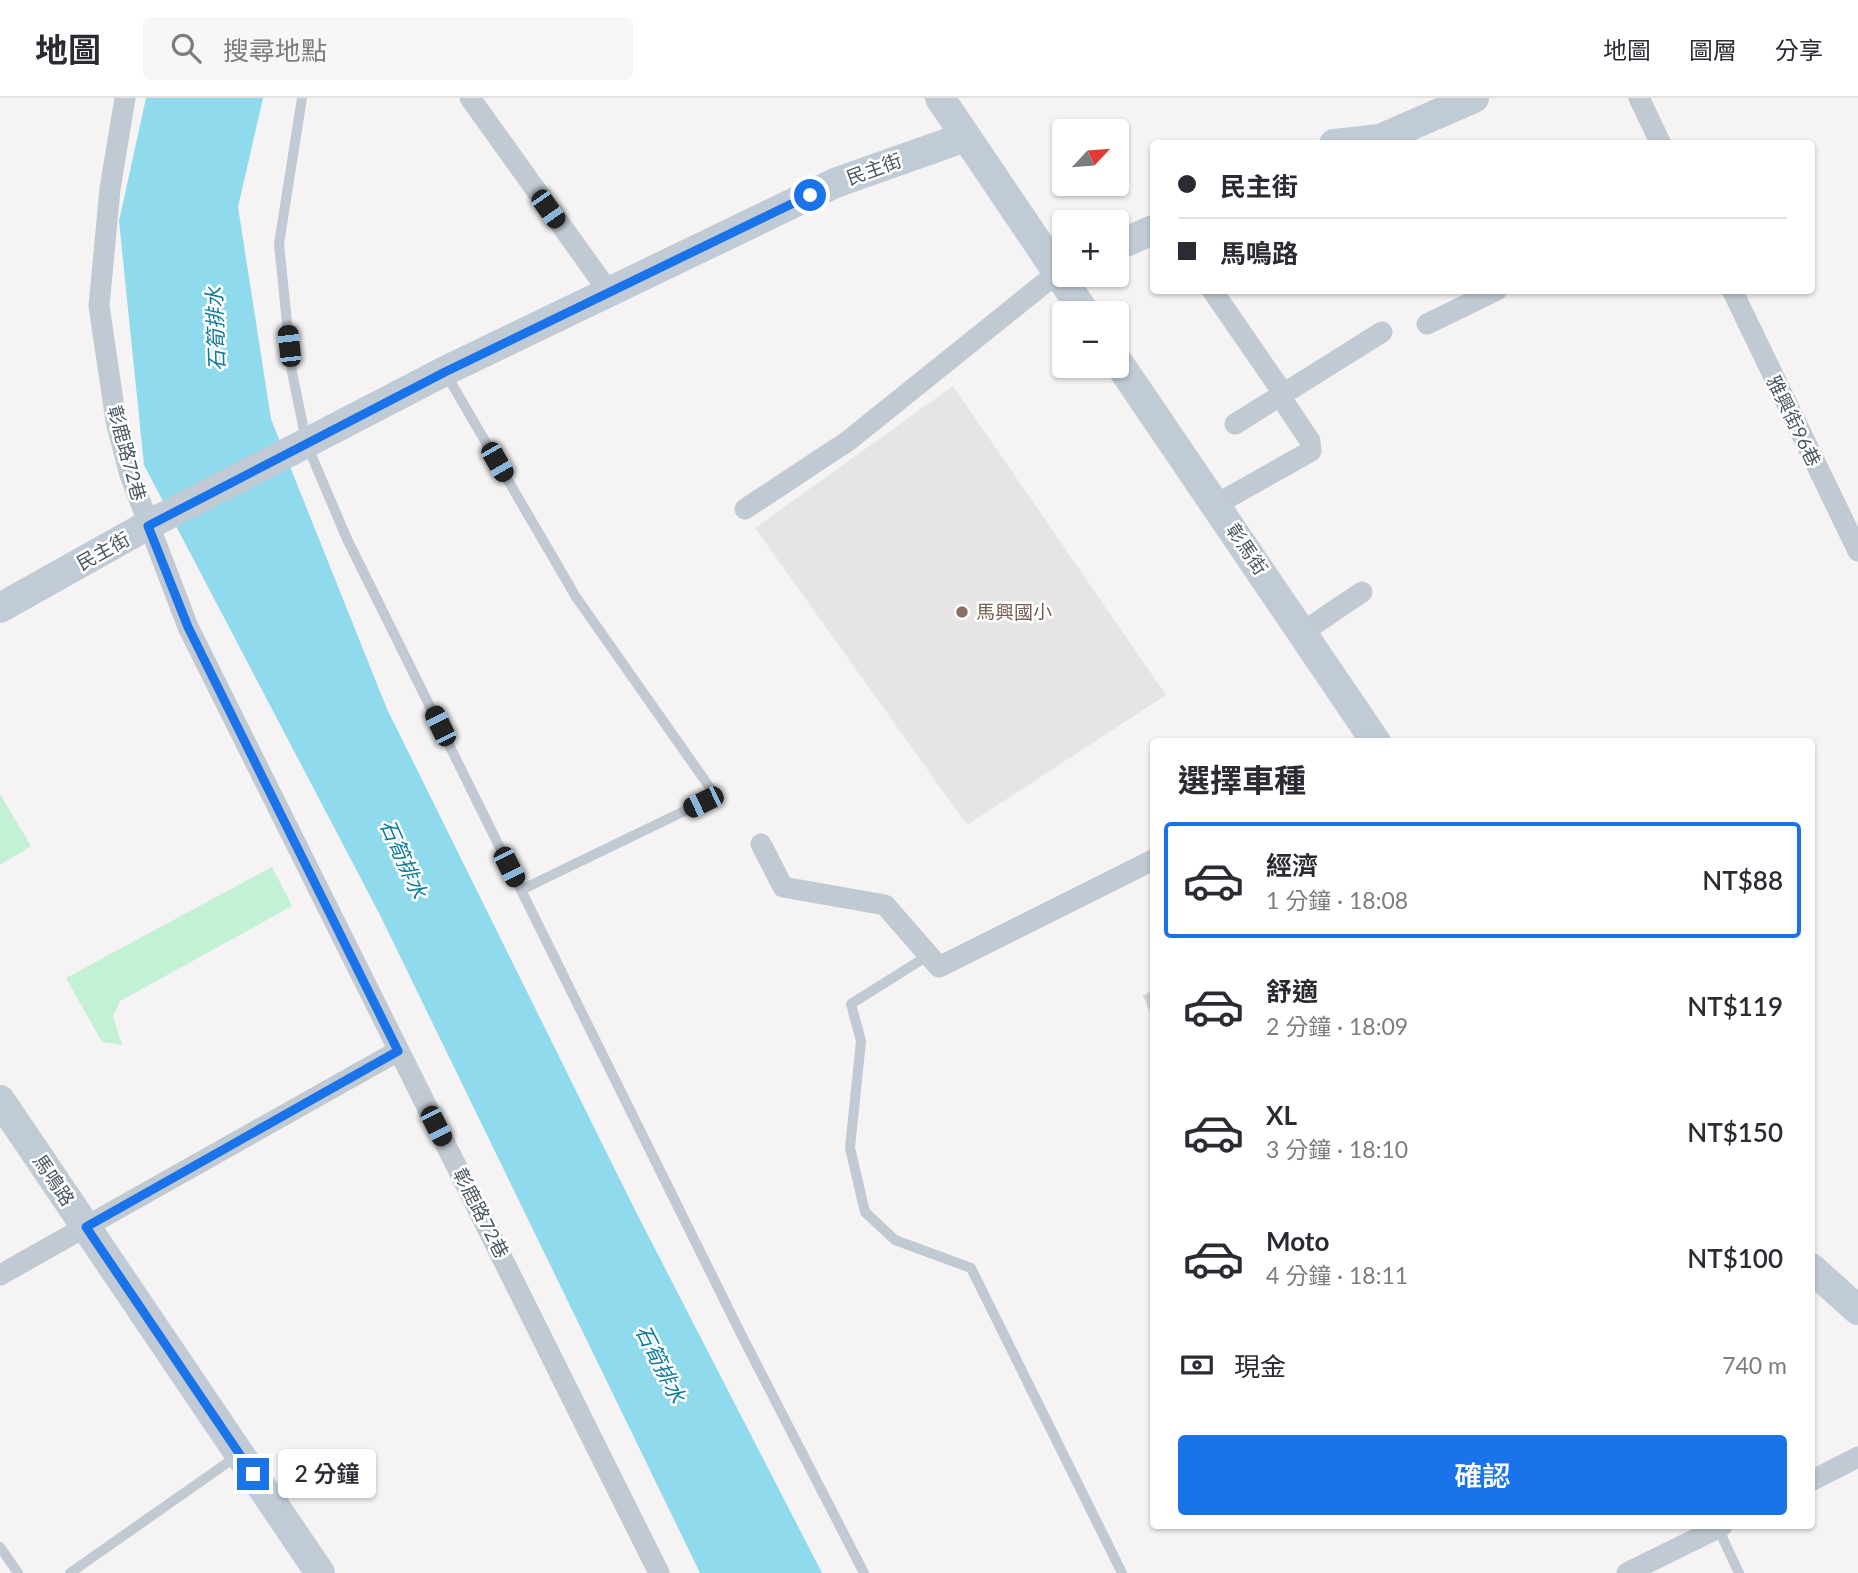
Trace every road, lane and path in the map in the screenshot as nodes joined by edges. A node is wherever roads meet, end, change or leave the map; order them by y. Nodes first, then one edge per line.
1 (125, 98) edge
2 (302, 98) edge
3 (470, 98) edge
4 (940, 98) edge
5 (1474, 98) edge
6 (1639, 98) edge
7 (965, 137) junction
8 (1371, 140) edge
9 (1659, 140) edge
10 (1150, 231) edge
11 (1129, 240) edge
12 (1052, 258) edge
13 (1052, 278) edge
14 (609, 292) junction
15 (1215, 294) edge
16 (1489, 294) edge
17 (1733, 294) edge
18 (1427, 324) dead end
19 (1382, 332) dead end
20 (445, 372) junction
21 (1129, 378) edge
22 (1282, 394) junction
23 (1235, 424) dead end
24 (307, 445) junction
25 (1217, 504) junction
26 (745, 509) dead end
27 (148, 526) junction
28 (1858, 551) edge
29 (1362, 592) dead end
30 (0, 608) edge
31 (1303, 632) junction
32 (1373, 738) edge
33 (761, 845) dead end
34 (1150, 862) edge
35 (521, 890) junction
36 (929, 955) junction
37 (398, 1051) junction
38 (0, 1100) edge
39 (86, 1227) junction
40 (1815, 1272) edge
41 (0, 1275) edge
42 (1858, 1310) edge
43 (240, 1455) junction
44 (1858, 1457) edge
45 (1815, 1479) edge
46 (1715, 1529) edge
47 (1720, 1529) edge
48 (0, 1547) edge
49 (18, 1573) edge
50 (71, 1573) edge
51 (320, 1573) edge
52 (659, 1573) edge
53 (864, 1573) edge
54 (1122, 1573) edge
55 (1627, 1573) edge
56 (1740, 1573) edge

1 - 27 street, 彰鹿路72巷
2 - 24 lane
3 - 14 street
4 - 7 street
5 - 8 street
6 - 9 street
7 - 12 street
7 - 14 street, 民主街
10 - 11 street
13 - 26 street
14 - 20 street, 民主街
15 - 22 street
16 - 18 street
17 - 28 street, 雅興街96巷
19 - 22 street
20 - 24 street, 民主街
20 - 35 lane
21 - 25 street, 彰馬街
22 - 23 street
22 - 25 street
24 - 27 street, 民主街
24 - 35 lane
25 - 31 street, 彰馬街
27 - 30 street, 民主街
27 - 37 street, 彰鹿路72巷
29 - 31 street
31 - 32 street, 彰馬街
33 - 36 street
34 - 36 street
35 - 53 lane
36 - 54 lane
37 - 39 street
37 - 52 street, 彰鹿路72巷
38 - 39 street, 馬鳴路
39 - 41 street
39 - 43 street, 馬鳴路
40 - 42 street
43 - 50 lane
43 - 51 street, 馬鳴路
44 - 45 street
46 - 55 street
47 - 56 lane
48 - 49 lane

